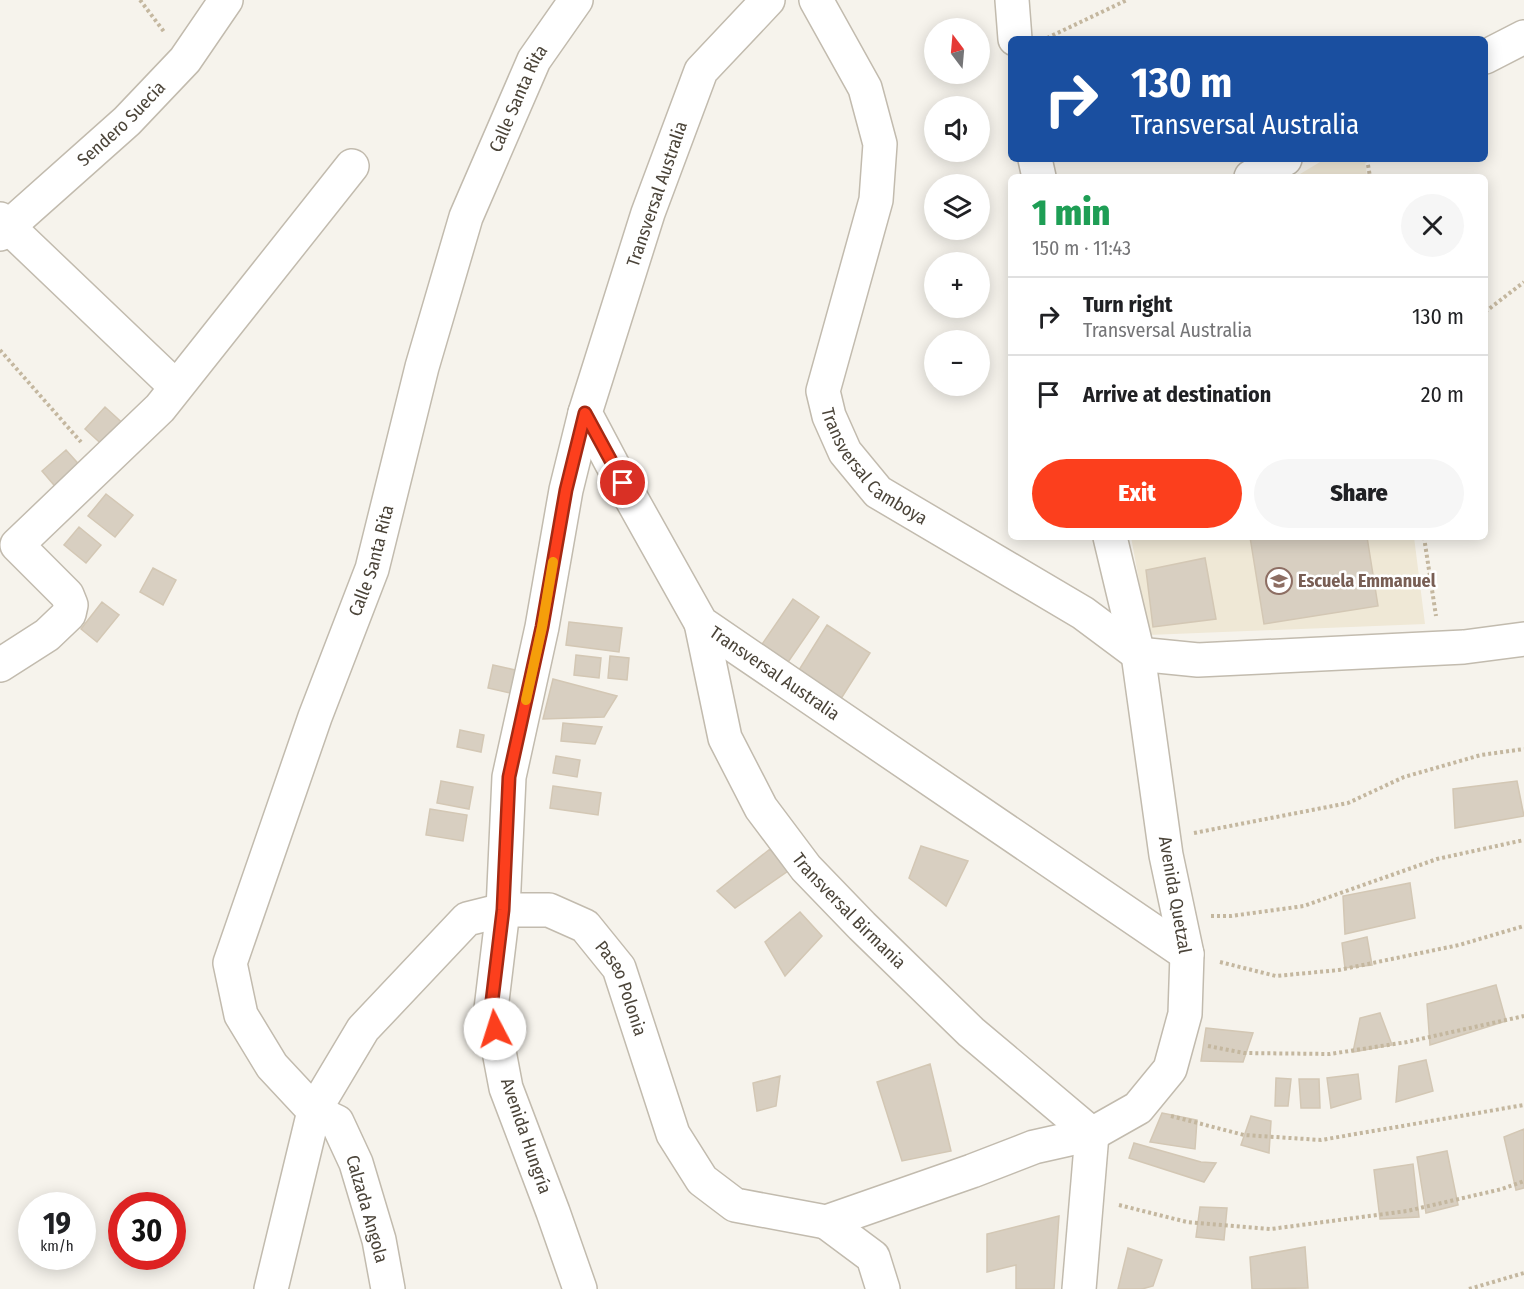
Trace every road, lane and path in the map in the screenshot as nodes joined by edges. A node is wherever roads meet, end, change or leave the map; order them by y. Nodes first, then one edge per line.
1 (140, 0) edge
2 (226, 0) edge
3 (576, 0) edge
4 (768, 0) edge
5 (816, 0) edge
6 (1012, 0) edge
7 (1128, 0) edge
8 (1015, 36) edge
9 (1051, 36) edge
10 (1524, 37) edge
11 (1488, 55) edge
12 (185, 60) junction
13 (1279, 162) edge
14 (352, 166) dead end
15 (1257, 174) edge
16 (3, 227) edge
17 (1524, 282) edge
18 (1488, 310) edge
19 (0, 350) edge
20 (176, 387) junction
21 (585, 413) junction
22 (101, 465) junction
23 (1111, 540) edge
24 (1424, 540) edge
25 (701, 623) junction
26 (1524, 639) edge
27 (1440, 648) junction
28 (1138, 654) junction
29 (0, 665) edge
30 (1524, 749) edge
31 (1164, 839) junction
32 (1524, 840) edge
33 (503, 910) junction
34 (1179, 916) junction
35 (1524, 926) edge
36 (1187, 954) junction
37 (1524, 1016) edge
38 (1178, 1039) junction
39 (1524, 1105) edge
40 (1138, 1108) junction
41 (314, 1111) junction
42 (1092, 1134) junction
43 (1524, 1181) edge
44 (1086, 1197) junction
45 (826, 1222) junction
46 (1524, 1273) edge
47 (271, 1289) edge
48 (388, 1289) edge
49 (580, 1289) edge
50 (883, 1289) edge
51 (1079, 1289) edge
52 (1469, 1289) edge

1 - 12 path
2 - 12 street, Sendero Suecia
3 - 41 street, Calle Santa Rita
4 - 21 street, Transversal Australia
5 - 28 street, Transversal Camboya
6 - 8 street
7 - 9 path
10 - 11 street
12 - 16 street, Sendero Suecia
13 - 15 street
14 - 20 street
16 - 20 street
17 - 18 path
19 - 22 path
20 - 22 street
21 - 25 street, Transversal Australia
21 - 33 street, Avenida Hungría
22 - 29 street
23 - 28 street, Avenida Quetzal
24 - 27 path
25 - 36 street, Transversal Australia
25 - 42 street, Transversal Birmania
26 - 27 street
27 - 28 street
28 - 31 street, Avenida Quetzal
30 - 31 path
31 - 34 street, Avenida Quetzal
32 - 34 path
33 - 41 street, Paseo Polonia
33 - 45 street, Paseo Polonia
33 - 49 street, Avenida Hungría
34 - 36 street, Avenida Quetzal
35 - 36 path
36 - 38 street, Avenida Quetzal
37 - 38 path
38 - 40 street, Avenida Quetzal
39 - 40 path
40 - 42 street, Avenida Quetzal
41 - 47 street, Paseo Polonia
41 - 48 street, Calzada Angola
42 - 44 street
42 - 45 street, Paseo Polonia
43 - 44 path
44 - 51 street
45 - 50 street
46 - 52 path

